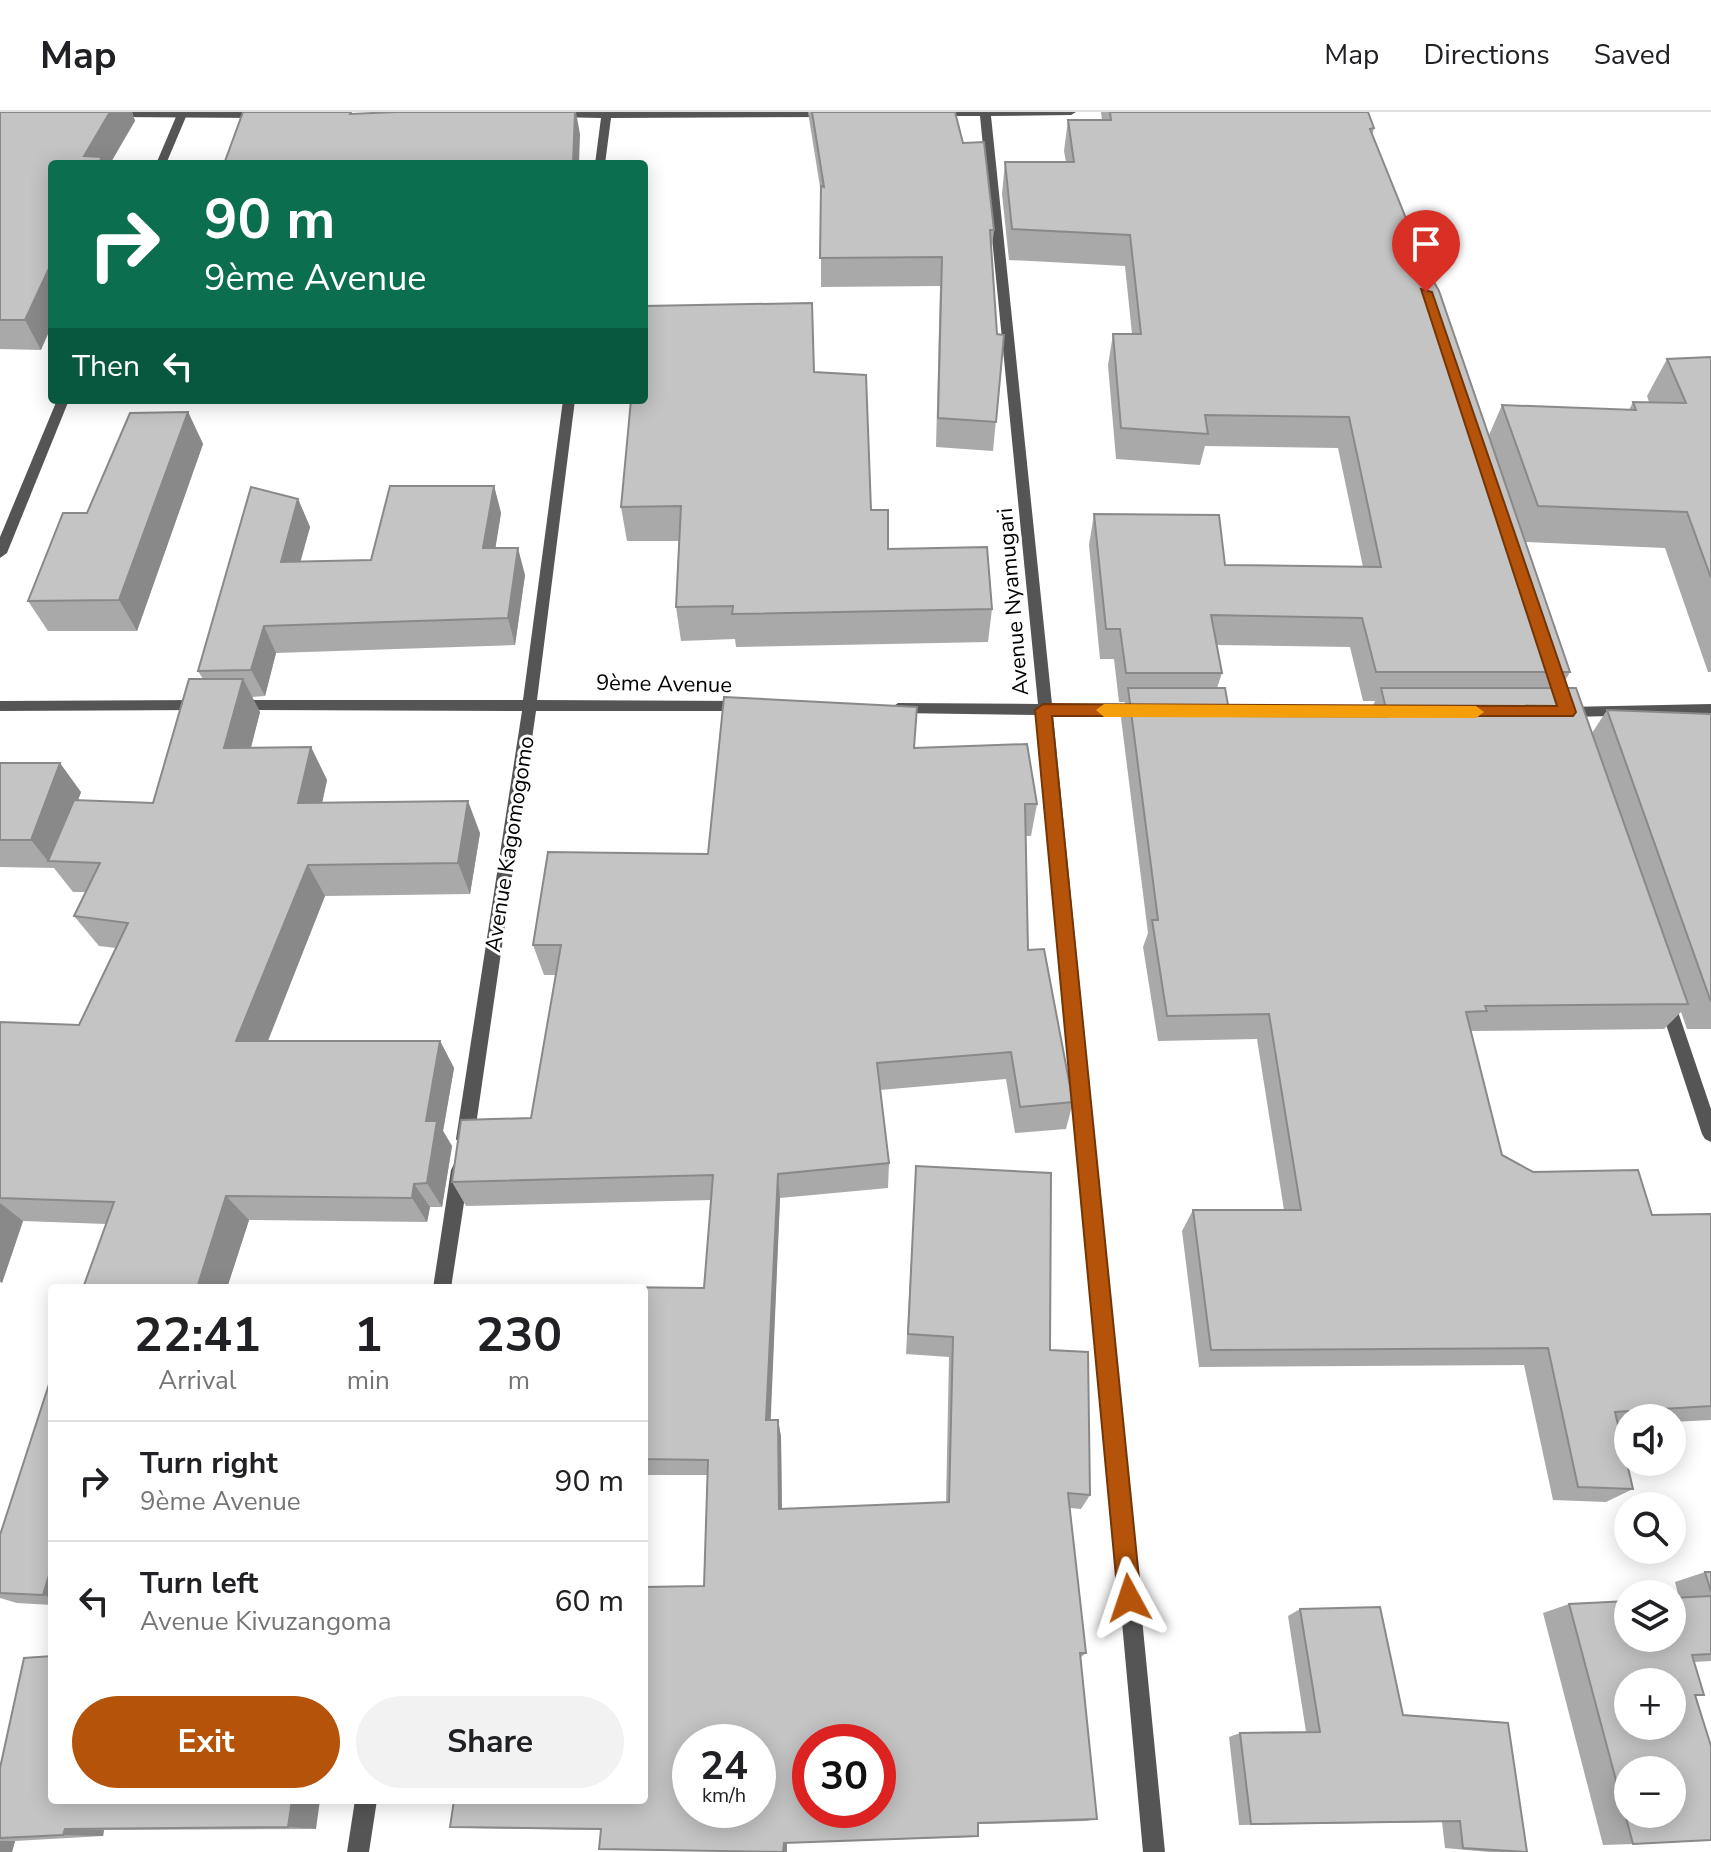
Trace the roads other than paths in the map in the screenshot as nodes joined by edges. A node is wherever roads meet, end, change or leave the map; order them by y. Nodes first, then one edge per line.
1 (985, 112) edge
2 (1071, 112) edge
3 (182, 113) edge
4 (922, 113) edge
5 (106, 114) edge
6 (606, 114) edge
7 (843, 114) edge
8 (276, 115) edge
9 (543, 115) edge
10 (163, 160) edge
11 (600, 160) edge
12 (61, 404) edge
13 (568, 404) edge
14 (0, 553) edge
15 (1563, 697) edge
16 (530, 703) junction
17 (0, 706) edge
18 (763, 706) edge
19 (888, 708) edge
20 (1711, 709) edge
21 (1043, 710) junction
22 (1155, 711) edge
23 (1186, 711) edge
24 (1409, 711) edge
25 (1552, 712) edge
26 (1568, 712) junction
27 (1573, 727) edge
28 (1660, 983) edge
29 (1711, 1134) edge
30 (443, 1284) edge
31 (365, 1804) edge
32 (358, 1852) edge
33 (1154, 1852) edge

1 - 2 street
1 - 4 street
1 - 21 street, Avenue Nyamugari
3 - 5 street
3 - 8 street
3 - 10 street
6 - 7 street
6 - 9 street
6 - 11 street
12 - 14 street
13 - 16 street, Avenue Kagomogomo
15 - 26 street
16 - 17 street, 9ème Avenue
16 - 18 street, 9ème Avenue
16 - 30 street, Avenue Kagomogomo
19 - 21 street
20 - 26 street
21 - 22 street
21 - 33 street, Avenue Nyamugari
23 - 24 street
25 - 26 street
26 - 27 street
28 - 29 street
31 - 32 street

